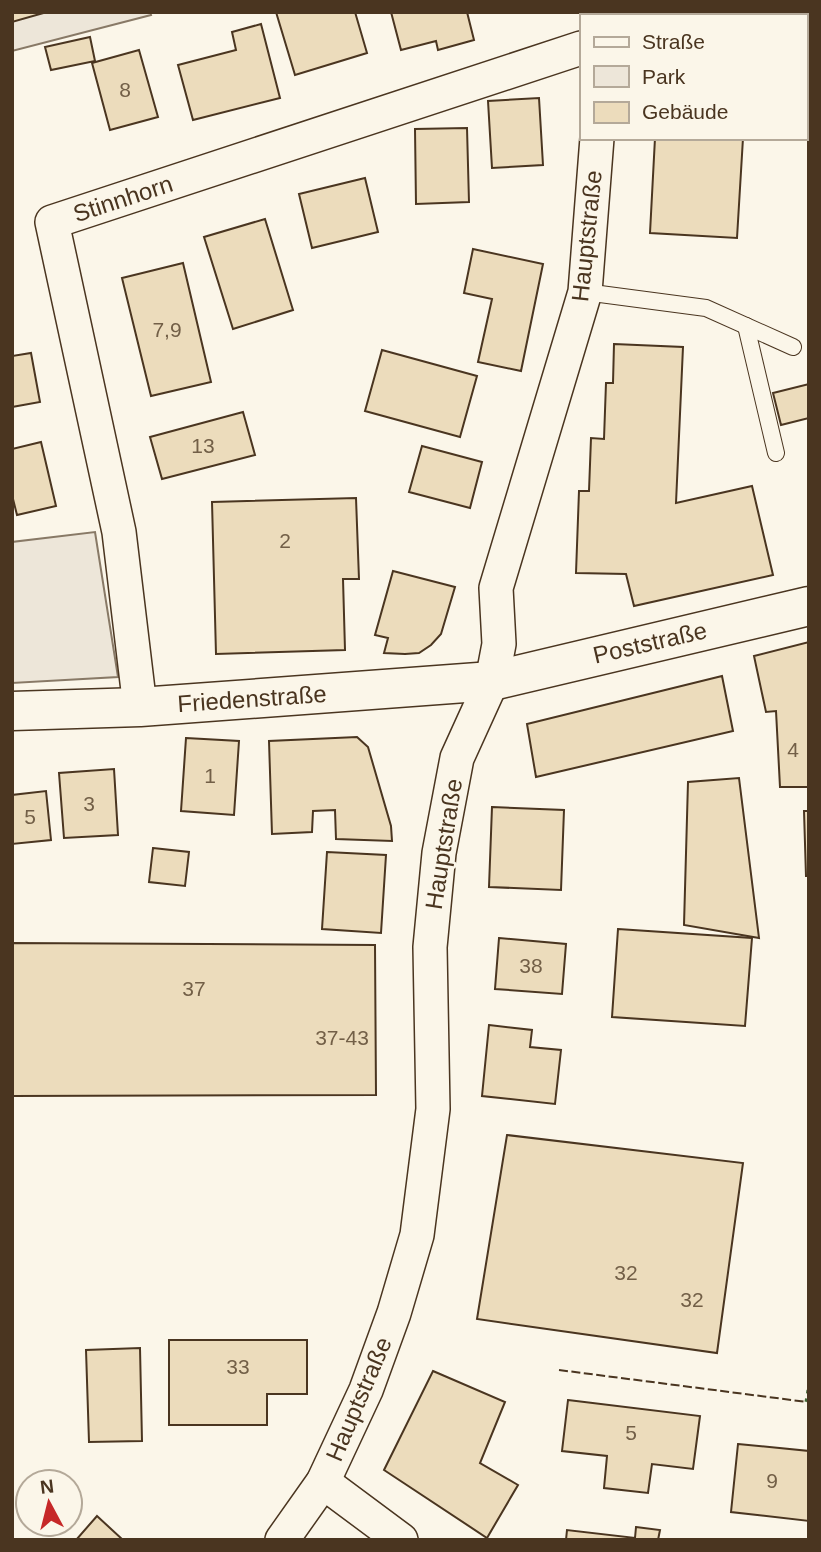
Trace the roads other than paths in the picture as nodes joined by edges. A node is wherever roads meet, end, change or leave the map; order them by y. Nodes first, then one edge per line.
1 (580, 48) edge
2 (597, 140) edge
3 (585, 292) junction
4 (747, 326) junction
5 (793, 347) dead end
6 (776, 453) dead end
7 (809, 606) edge
8 (492, 681) junction
9 (140, 707) junction
10 (12, 711) edge
11 (323, 1482) junction
12 (282, 1540) edge
13 (401, 1540) edge

1 - 9 street, Stinnhorn
2 - 3 street, Hauptstraße
3 - 4 lane
3 - 8 street, Hauptstraße
4 - 5 lane
4 - 6 lane
7 - 8 street, Poststraße
8 - 9 street, Friedenstraße
8 - 11 street, Hauptstraße
9 - 10 street, Friedenstraße
11 - 12 street, Hauptstraße
11 - 13 street

